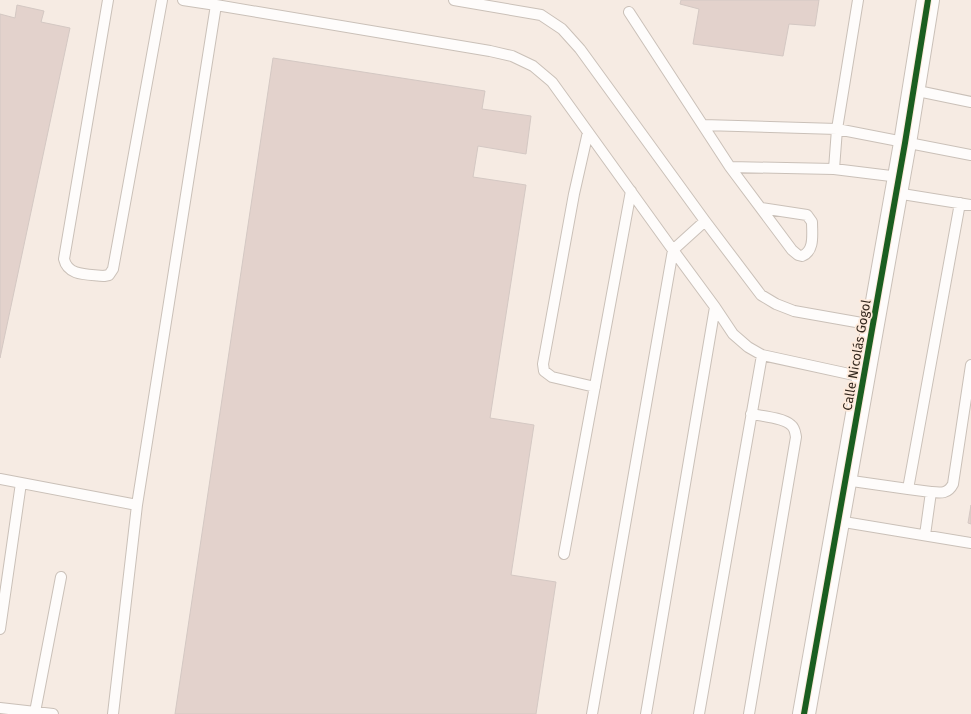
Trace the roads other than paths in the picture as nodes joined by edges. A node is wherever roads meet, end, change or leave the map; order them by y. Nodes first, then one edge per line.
1 (108, 0) edge
2 (162, 0) edge
3 (182, 0) edge
4 (454, 0) edge
5 (858, 0) edge
6 (928, 0) edge
7 (216, 5) junction
8 (629, 12) dead end
9 (913, 90) junction
10 (971, 102) edge
11 (703, 125) junction
12 (837, 129) junction
13 (588, 132) junction
14 (905, 143) junction
15 (971, 155) edge
16 (730, 167) junction
17 (834, 169) junction
18 (897, 185) junction
19 (631, 191) junction
20 (960, 203) junction
21 (971, 205) edge
22 (761, 208) junction
23 (705, 221) junction
24 (673, 250) junction
25 (715, 307) junction
26 (873, 324) junction
27 (762, 355) junction
28 (971, 365) edge
29 (863, 377) junction
30 (595, 387) junction
31 (751, 414) junction
32 (0, 479) edge
33 (845, 480) junction
34 (21, 483) junction
35 (908, 488) junction
36 (931, 492) junction
37 (137, 505) junction
38 (838, 521) junction
39 (925, 535) junction
40 (971, 544) edge
41 (564, 554) dead end
42 (60, 577) dead end
43 (0, 629) edge
44 (0, 708) edge
45 (35, 712) junction
46 (52, 714) edge
47 (113, 714) edge
48 (592, 714) edge
49 (646, 714) edge
50 (699, 714) edge
51 (749, 714) edge
52 (804, 714) edge

1 - 2 lane
3 - 7 lane
4 - 23 lane
5 - 12 lane
6 - 9 street, Calle Nicolás Gogol
7 - 13 lane
7 - 37 lane
8 - 11 lane
9 - 10 lane
9 - 14 street, Calle Nicolás Gogol
11 - 12 lane
11 - 16 lane
12 - 14 lane
12 - 17 lane
13 - 19 lane
13 - 30 lane
14 - 15 lane
14 - 18 street, Calle Nicolás Gogol
16 - 17 lane
16 - 22 lane
17 - 18 lane
18 - 20 lane
18 - 26 street, Calle Nicolás Gogol
19 - 24 lane
19 - 30 lane
20 - 21 lane
20 - 35 lane
22 - 22 lane
23 - 24 lane
23 - 26 lane
24 - 25 lane
24 - 48 lane
25 - 27 lane
25 - 49 lane
26 - 29 street, Calle Nicolás Gogol
27 - 29 lane
27 - 31 lane
28 - 36 lane
29 - 33 street, Calle Nicolás Gogol
30 - 41 lane
31 - 50 lane
31 - 51 lane
32 - 34 lane
33 - 35 lane
33 - 38 street, Calle Nicolás Gogol
34 - 37 lane
34 - 43 lane
35 - 36 lane
36 - 39 lane
37 - 47 lane
38 - 39 lane
38 - 52 street, Calle Nicolás Gogol
39 - 40 lane
42 - 45 lane
44 - 45 lane
45 - 46 lane

